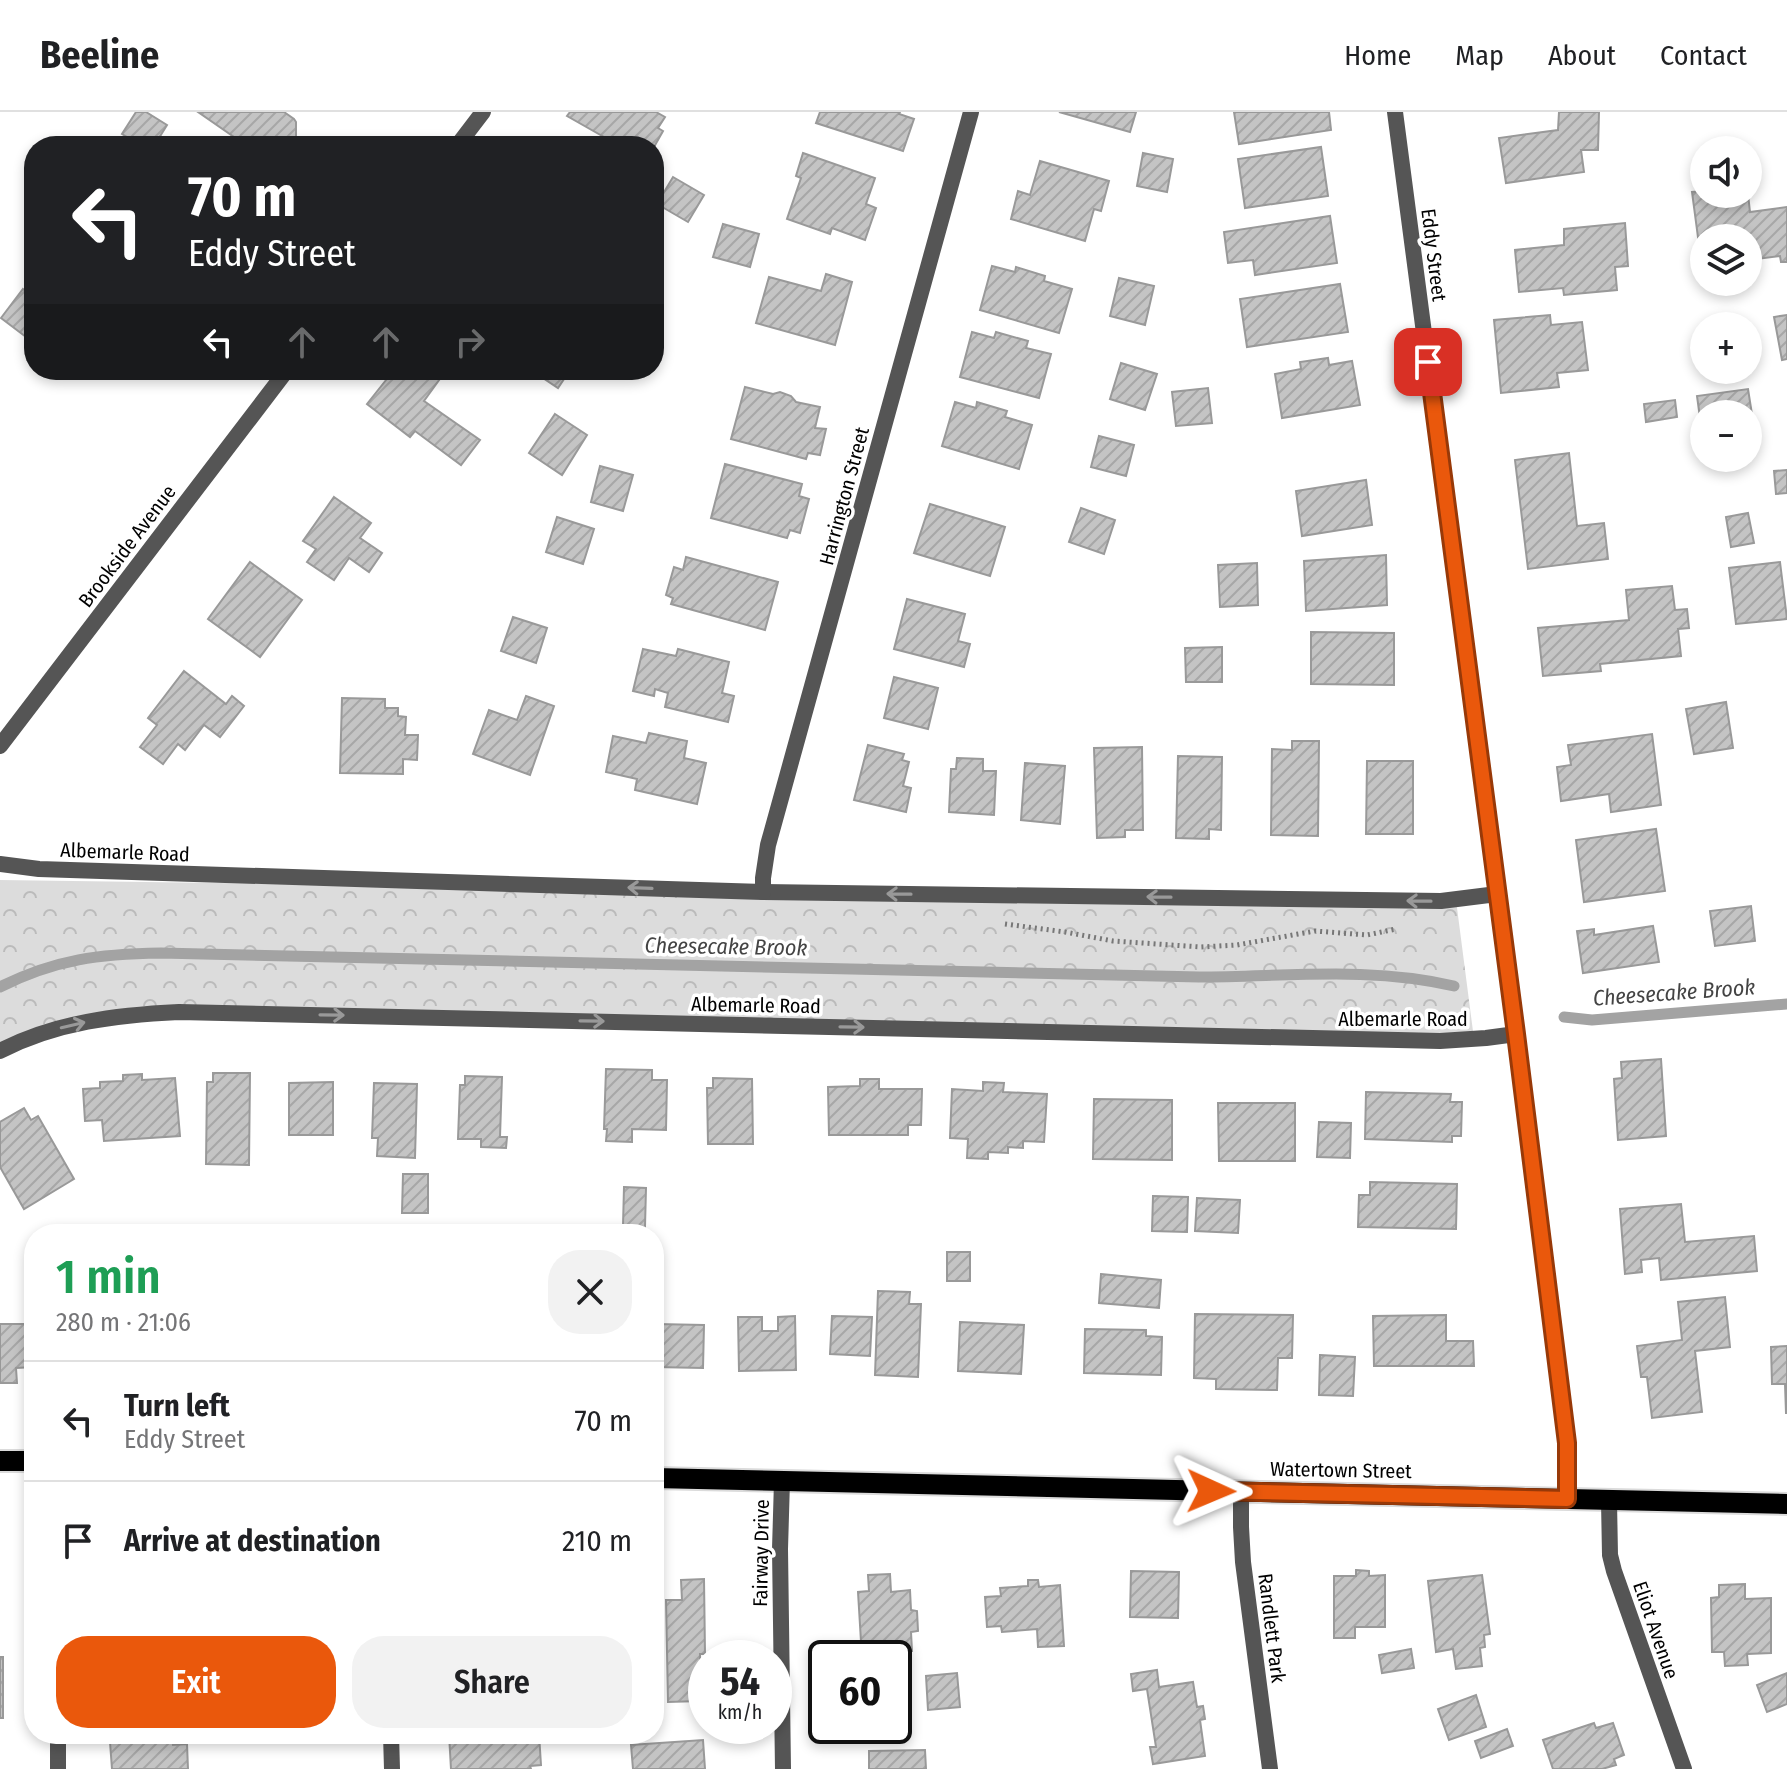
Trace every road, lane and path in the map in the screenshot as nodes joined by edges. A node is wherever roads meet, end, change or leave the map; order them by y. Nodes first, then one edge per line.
1 (483, 112) edge
2 (971, 112) edge
3 (1395, 112) edge
4 (465, 136) edge
5 (279, 380) edge
6 (0, 746) edge
7 (0, 864) edge
8 (763, 892) junction
9 (1497, 894) junction
10 (992, 923) dead end
11 (1407, 927) dead end
12 (1516, 1034) junction
13 (0, 1051) edge
14 (0, 1461) edge
15 (24, 1461) edge
16 (664, 1478) edge
17 (782, 1481) junction
18 (1241, 1492) junction
19 (1567, 1499) junction
20 (1609, 1501) junction
21 (1787, 1504) edge
22 (58, 1744) edge
23 (391, 1744) edge
24 (58, 1769) edge
25 (392, 1769) edge
26 (783, 1769) edge
27 (1270, 1769) edge
28 (1684, 1769) edge

1 - 4 street
2 - 8 street, Harrington Street
3 - 9 street, Eddy Street
5 - 6 street, Brookside Avenue
8 -> 7 street, Albemarle Road
9 -> 8 street, Albemarle Road
9 - 12 street, Eddy Street
10 - 11 path
13 -> 12 street, Albemarle Road
12 - 19 street, Eddy Street
14 - 15 main road
16 - 17 main road, Watertown Street
17 - 18 main road, Watertown Street
17 - 26 street, Fairway Drive
18 - 19 main road, Watertown Street
18 - 27 street, Randlett Park
19 - 20 main road, Watertown Street
20 - 21 main road, Watertown Street
20 - 28 street, Eliot Avenue
22 - 24 street
23 - 25 street

